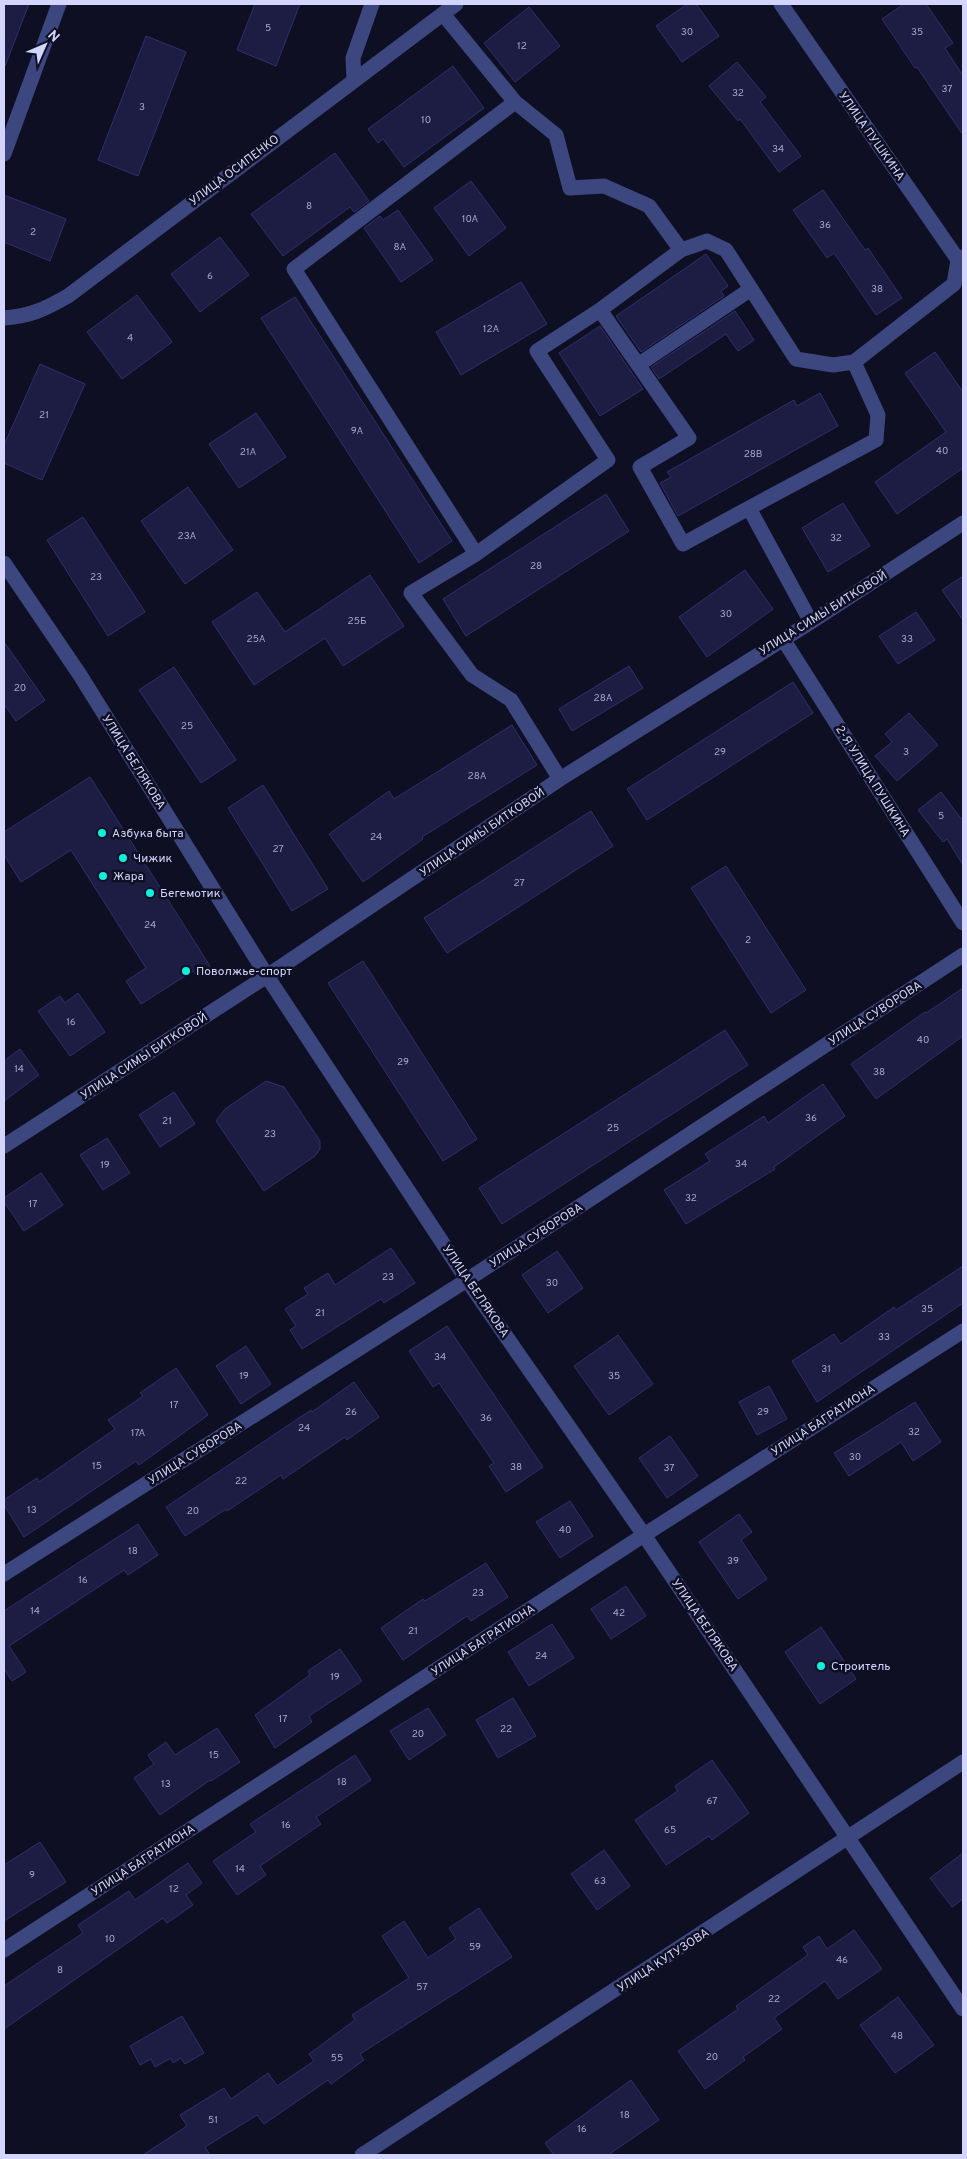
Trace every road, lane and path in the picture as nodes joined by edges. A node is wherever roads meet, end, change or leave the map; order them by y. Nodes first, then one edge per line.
1 (59, 4) edge
2 (372, 4) edge
3 (456, 4) edge
4 (781, 4) edge
5 (442, 14) junction
6 (354, 80) junction
7 (515, 102) junction
8 (4, 154) edge
9 (681, 250) junction
10 (962, 261) edge
11 (751, 289) junction
12 (600, 310) junction
13 (4, 318) edge
14 (854, 362) junction
15 (638, 365) junction
16 (749, 508) junction
17 (963, 523) edge
18 (476, 554) junction
19 (4, 563) edge
20 (811, 622) junction
21 (783, 639) junction
22 (560, 779) junction
23 (963, 923) edge
24 (963, 955) edge
25 (267, 976) junction
26 (4, 1146) edge
27 (467, 1280) junction
28 (963, 1331) edge
29 (644, 1535) junction
30 (4, 1574) edge
31 (963, 1762) edge
32 (849, 1839) junction
33 (4, 1950) edge
34 (963, 2009) edge
35 (362, 2155) edge

1 - 8 street
2 - 6 street
3 - 5 street, УЛИЦА ОСИПЕНКО
4 - 10 street, УЛИЦА ПУШКИНА
5 - 6 street, УЛИЦА ОСИПЕНКО
5 - 7 street
6 - 13 street, УЛИЦА ОСИПЕНКО
7 - 9 street
7 - 18 street
9 - 11 street
9 - 12 street
10 - 14 street
11 - 14 street
11 - 15 street
12 - 15 street
12 - 18 street
14 - 16 street
15 - 16 street
16 - 20 street
17 - 20 street, УЛИЦА СИМЫ БИТКОВОЙ
18 - 22 street
19 - 25 street, УЛИЦА БЕЛЯКОВА
20 - 21 street, УЛИЦА СИМЫ БИТКОВОЙ
21 - 22 street, УЛИЦА СИМЫ БИТКОВОЙ
21 - 23 street, 2-Я УЛИЦА ПУШКИНА
22 - 25 street, УЛИЦА СИМЫ БИТКОВОЙ
24 - 27 street, УЛИЦА СУВОРОВА
25 - 26 street, УЛИЦА СИМЫ БИТКОВОЙ
25 - 27 street, УЛИЦА БЕЛЯКОВА
27 - 29 street, УЛИЦА БЕЛЯКОВА
27 - 30 street, УЛИЦА СУВОРОВА
28 - 29 street, УЛИЦА БАГРАТИОНА
29 - 32 street, УЛИЦА БЕЛЯКОВА
29 - 33 street, УЛИЦА БАГРАТИОНА
31 - 32 street, УЛИЦА КУТУЗОВА
32 - 34 street, УЛИЦА БЕЛЯКОВА
32 - 35 street, УЛИЦА КУТУЗОВА

